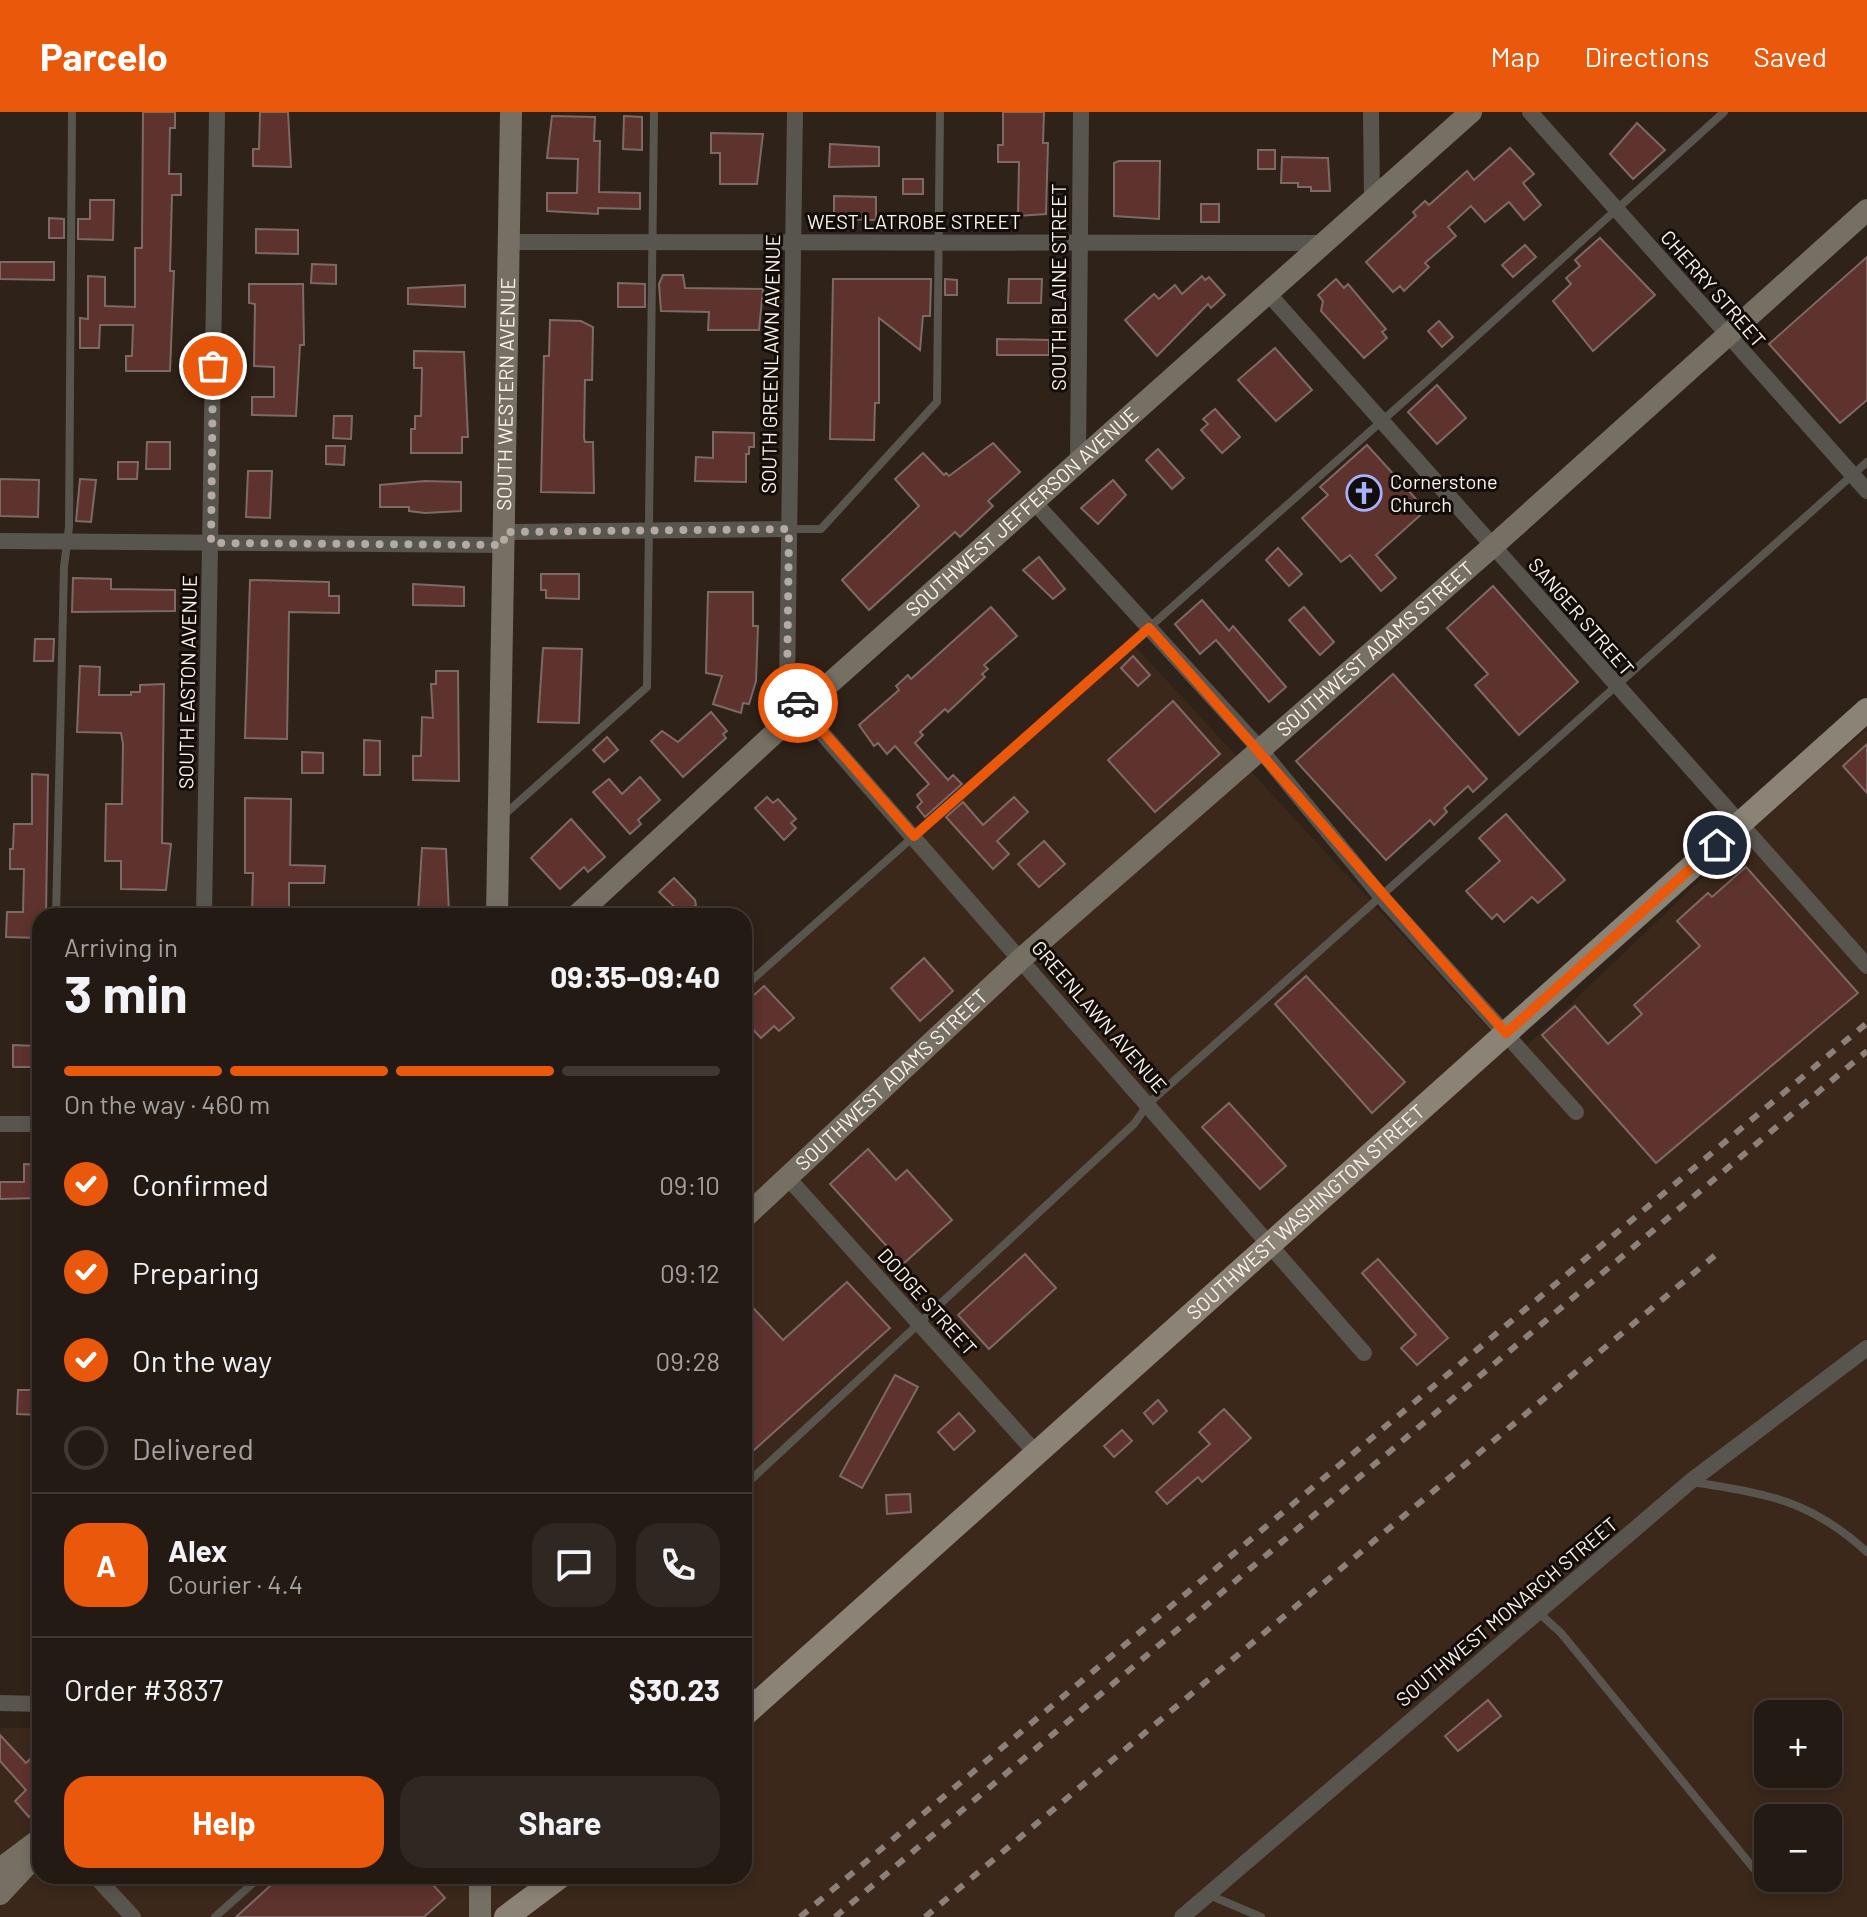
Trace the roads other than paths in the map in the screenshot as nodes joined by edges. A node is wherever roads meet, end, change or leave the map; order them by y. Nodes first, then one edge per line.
1 (72, 112) edge
2 (217, 112) edge
3 (511, 112) edge
4 (654, 112) edge
5 (795, 112) edge
6 (940, 112) edge
7 (1081, 112) edge
8 (1371, 112) edge
9 (1471, 112) edge
10 (1530, 112) edge
11 (1724, 112) edge
12 (1372, 200) junction
13 (1615, 209) junction
14 (1867, 210) edge
15 (508, 242) junction
16 (652, 242) junction
17 (939, 242) junction
18 (1078, 242) junction
19 (793, 243) junction
20 (1321, 243) junction
21 (1267, 292) junction
22 (1727, 336) junction
23 (1381, 420) junction
24 (1078, 462) junction
25 (1867, 462) edge
26 (1853, 475) junction
27 (1867, 491) edge
28 (1034, 502) junction
29 (789, 529) junction
30 (649, 530) junction
31 (504, 538) junction
32 (0, 541) edge
33 (67, 542) junction
34 (211, 543) junction
35 (1493, 546) junction
36 (1149, 628) junction
37 (1616, 688) junction
38 (801, 709) junction
39 (1867, 710) edge
40 (1259, 748) junction
41 (499, 819) junction
42 (1740, 824) junction
43 (914, 836) junction
44 (1380, 895) junction
45 (56, 908) edge
46 (204, 908) edge
47 (497, 908) edge
48 (585, 908) edge
49 (1022, 958) junction
50 (1867, 966) edge
51 (752, 980) edge
52 (1506, 1033) junction
53 (1148, 1104) junction
54 (1576, 1112) dead end
55 (0, 1124) edge
56 (32, 1124) edge
57 (788, 1178) junction
58 (752, 1211) edge
59 (1271, 1244) junction
60 (919, 1322) junction
61 (1867, 1348) edge
62 (1364, 1353) dead end
63 (1036, 1453) junction
64 (752, 1479) edge
65 (1691, 1481) junction
66 (1867, 1552) edge
67 (1538, 1612) junction
68 (752, 1699) edge
69 (0, 1703) edge
70 (32, 1704) edge
71 (32, 1845) edge
72 (32, 1860) edge
73 (0, 1869) edge
74 (1754, 1869) edge
75 (102, 1884) edge
76 (252, 1884) edge
77 (480, 1884) edge
78 (550, 1884) edge
79 (0, 1894) edge
80 (1208, 1894) junction
81 (133, 1917) edge
82 (215, 1917) edge
83 (480, 1917) edge
84 (506, 1917) edge
85 (1182, 1917) edge
86 (1261, 1917) edge

1 - 33 lane
2 - 34 street, SOUTH EASTON AVENUE
3 - 15 main road, SOUTH WESTERN AVENUE
4 - 16 lane
5 - 19 street, SOUTH GREENLAWN AVENUE
6 - 17 lane
7 - 18 street, SOUTH BLAINE STREET
8 - 12 street
9 - 12 main road, SOUTHWEST JEFFERSON AVENUE
10 - 13 street, CHERRY STREET
11 - 13 lane
12 - 20 main road, SOUTHWEST JEFFERSON AVENUE
13 - 22 street, CHERRY STREET
13 - 23 lane
14 - 22 main road, SOUTHWEST ADAMS STREET
15 - 16 street, WEST LATROBE STREET
15 - 31 main road, SOUTH WESTERN AVENUE
16 - 19 street, WEST LATROBE STREET
16 - 30 lane
17 - 18 street, WEST LATROBE STREET
17 - 19 street, WEST LATROBE STREET
17 - 29 lane
18 - 20 street, WEST LATROBE STREET
18 - 24 street, SOUTH BLAINE STREET
19 - 29 street, SOUTH GREENLAWN AVENUE
20 - 21 main road, SOUTHWEST JEFFERSON AVENUE
21 - 23 street, SANGER STREET
21 - 24 main road, SOUTHWEST JEFFERSON AVENUE
22 - 26 street, CHERRY STREET
22 - 35 main road, SOUTHWEST ADAMS STREET
23 - 35 street, SANGER STREET
23 - 36 lane
24 - 28 main road, SOUTHWEST JEFFERSON AVENUE
25 - 26 lane
26 - 27 street, CHERRY STREET
26 - 37 lane
28 - 36 street
28 - 38 main road, SOUTHWEST JEFFERSON AVENUE
29 - 30 street
29 - 38 street, SOUTH GREENLAWN AVENUE
30 - 31 street
30 - 41 lane
31 - 34 street
31 - 41 main road, SOUTH WESTERN AVENUE
32 - 33 street
33 - 34 street
33 - 45 lane
34 - 46 street, SOUTH EASTON AVENUE
35 - 37 street, SANGER STREET
35 - 40 main road, SOUTHWEST ADAMS STREET
36 - 40 street
36 - 43 lane
37 - 42 street, SANGER STREET
37 - 44 lane
38 - 43 street, GREENLAWN AVENUE
38 - 48 main road, SOUTHWEST JEFFERSON AVENUE
39 - 42 main road, SOUTHWEST WASHINGTON STREET
40 - 44 street
40 - 49 main road, SOUTHWEST ADAMS STREET
41 - 47 main road, SOUTH WESTERN AVENUE
42 - 50 street, SANGER STREET
42 - 52 main road, SOUTHWEST WASHINGTON STREET
43 - 49 street, GREENLAWN AVENUE
43 - 51 lane
44 - 52 street
44 - 53 lane
49 - 53 street, GREENLAWN AVENUE
49 - 57 main road, SOUTHWEST ADAMS STREET
52 - 54 street
52 - 59 main road, SOUTHWEST WASHINGTON STREET
53 - 59 street, GREENLAWN AVENUE
53 - 60 lane
55 - 56 street
57 - 58 main road, SOUTHWEST ADAMS STREET
57 - 60 street, DODGE STREET
59 - 62 street, GREENLAWN AVENUE
59 - 63 main road, SOUTHWEST WASHINGTON STREET
60 - 63 street, DODGE STREET
60 - 64 lane
61 - 65 street, SOUTHWEST MONARCH STREET
63 - 68 main road, SOUTHWEST WASHINGTON STREET
65 - 66 lane
65 - 67 street, SOUTHWEST MONARCH STREET
67 - 74 lane
67 - 80 street, SOUTHWEST MONARCH STREET
69 - 70 street
71 - 73 main road
72 - 79 main road
75 - 81 street
76 - 82 lane
77 - 83 main road
78 - 84 main road
80 - 85 street, SOUTHWEST MONARCH STREET
80 - 86 lane

